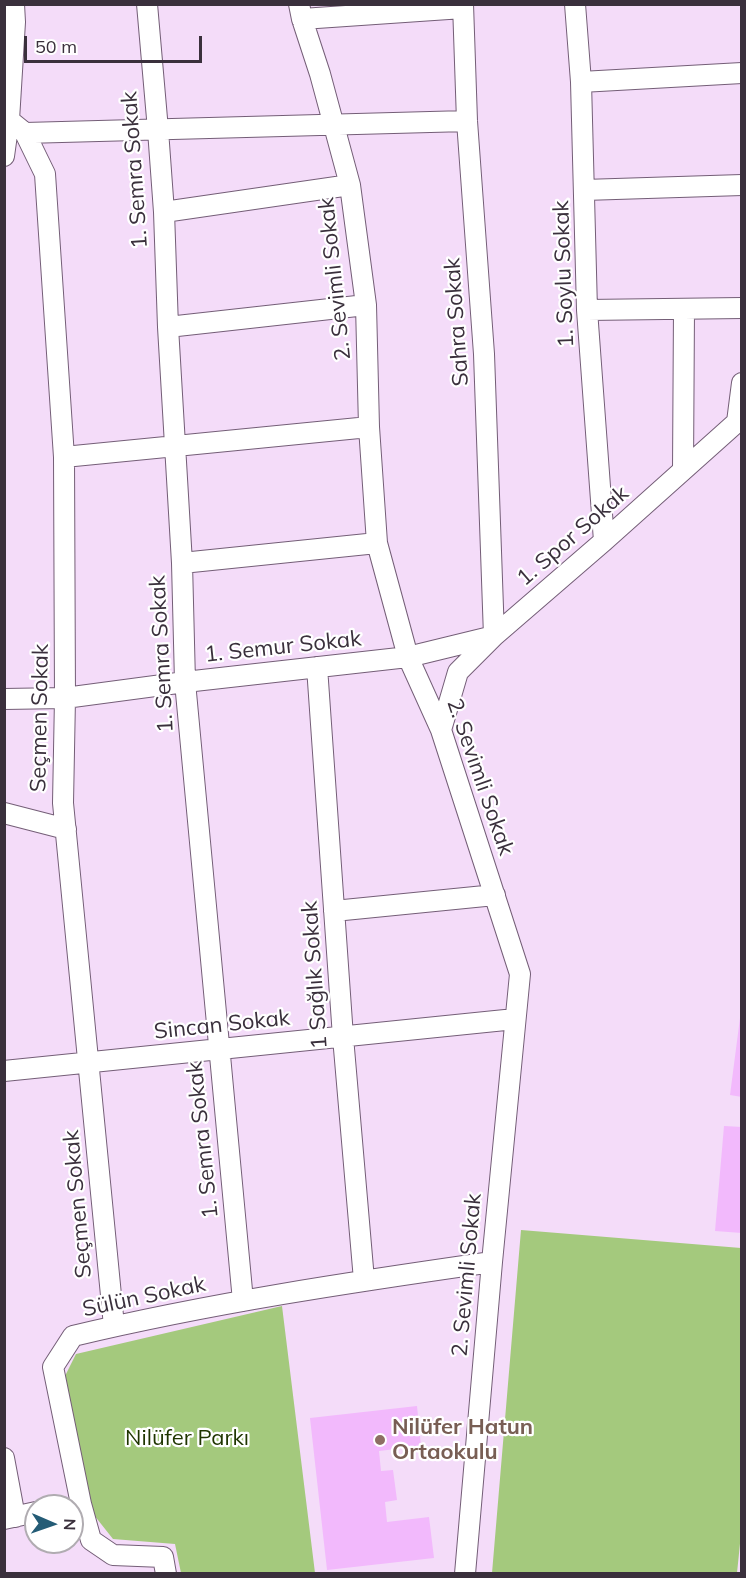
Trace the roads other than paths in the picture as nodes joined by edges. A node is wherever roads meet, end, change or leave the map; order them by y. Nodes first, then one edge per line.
1 (14, 4) edge
2 (147, 4) edge
3 (575, 4) edge
4 (463, 6) edge
5 (301, 12) edge
6 (741, 73) edge
7 (581, 82) junction
8 (6, 117) edge
9 (467, 121) junction
10 (333, 125) junction
11 (158, 130) junction
12 (25, 133) junction
13 (4, 156) edge
14 (741, 184) edge
15 (350, 185) junction
16 (585, 190) junction
17 (164, 212) junction
18 (366, 305) junction
19 (741, 308) edge
20 (684, 309) junction
21 (587, 310) junction
22 (168, 327) junction
23 (741, 383) edge
24 (369, 427) junction
25 (175, 446) junction
26 (64, 457) junction
27 (683, 470) junction
28 (604, 541) junction
29 (377, 543) junction
30 (182, 563) junction
31 (495, 636) junction
32 (408, 657) junction
33 (317, 667) junction
34 (185, 682) junction
35 (65, 698) junction
36 (4, 699) edge
37 (441, 730) junction
38 (4, 813) edge
39 (66, 829) junction
40 (495, 895) junction
41 (334, 910) junction
42 (515, 1019) junction
43 (343, 1037) junction
44 (218, 1049) junction
45 (89, 1063) junction
46 (4, 1071) edge
47 (492, 1262) junction
48 (364, 1280) junction
49 (243, 1300) junction
50 (114, 1326) junction
51 (4, 1458) edge
52 (73, 1494) edge
53 (10, 1518) edge
54 (84, 1524) edge
55 (166, 1574) edge
56 (465, 1574) edge

1 - 8 street
2 - 11 street, 1. Semra Sokak
3 - 7 street, 1. Soylu Sokak
4 - 5 street
4 - 9 street, Sahra Sokak
5 - 10 street, 2. Sevimli Sokak
6 - 7 street
7 - 16 street, 1. Soylu Sokak
8 - 12 street, Seçmen Sokak
8 - 13 street
9 - 10 street
9 - 31 street, Sahra Sokak
10 - 11 street
10 - 15 street, 2. Sevimli Sokak
11 - 12 street
11 - 17 street, 1. Semra Sokak
12 - 26 street, Seçmen Sokak
14 - 16 street
15 - 17 street
15 - 18 street, 2. Sevimli Sokak
16 - 21 street, 1. Soylu Sokak
17 - 22 street, 1. Semra Sokak
18 - 22 street
18 - 24 street, 2. Sevimli Sokak
19 - 20 street
20 - 21 street
20 - 27 street
21 - 28 street, 1. Soylu Sokak
22 - 25 street, 1. Semra Sokak
23 - 27 street, 1. Spor Sokak
24 - 25 street
24 - 29 street, 2. Sevimli Sokak
25 - 26 street
25 - 30 street, 1. Semra Sokak
26 - 35 street, Seçmen Sokak
27 - 28 street, 1. Spor Sokak
28 - 31 street, 1. Spor Sokak
29 - 30 street
29 - 32 street, 2. Sevimli Sokak
30 - 34 street, 1. Semra Sokak
31 - 32 street, 1. Semur Sokak
31 - 37 street, 1. Spor Sokak
32 - 33 street, 1. Semur Sokak
32 - 37 street, 2. Sevimli Sokak
33 - 34 street, 1. Semur Sokak
33 - 41 street, 1 Sağlık Sokak
34 - 35 street, 1. Semur Sokak
34 - 44 street, 1. Semra Sokak
35 - 36 street, 1. Semur Sokak
35 - 39 street, Seçmen Sokak
37 - 40 street, 2. Sevimli Sokak
38 - 39 street
39 - 45 street, Seçmen Sokak
40 - 41 street
40 - 42 street, 2. Sevimli Sokak
41 - 43 street, 1 Sağlık Sokak
42 - 43 street, Sincan Sokak
42 - 47 street, 2. Sevimli Sokak
43 - 44 street, Sincan Sokak
43 - 48 street, 1 Sağlık Sokak
44 - 45 street, Sincan Sokak
44 - 49 street, 1. Semra Sokak
45 - 46 street, Sincan Sokak
45 - 50 street, Seçmen Sokak
47 - 48 street, Sülün Sokak
47 - 56 street, 2. Sevimli Sokak
48 - 49 street, Sülün Sokak
49 - 50 street, Sülün Sokak
50 - 52 street, Sülün Sokak
51 - 53 street
54 - 55 street, Sülün Sokak

